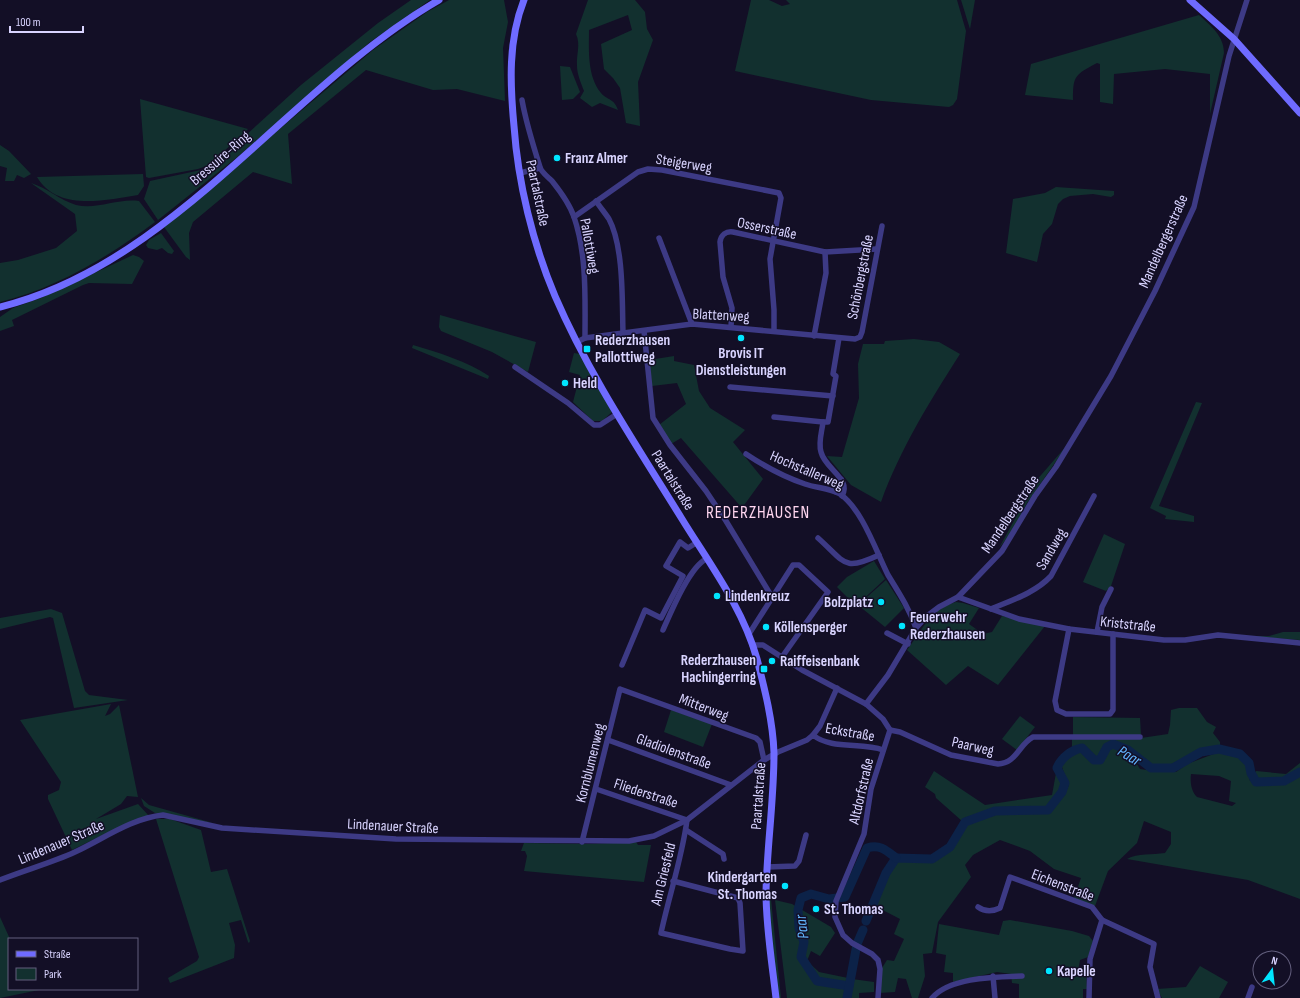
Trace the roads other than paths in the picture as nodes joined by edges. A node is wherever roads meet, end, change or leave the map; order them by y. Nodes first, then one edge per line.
1 (439, 0) edge
2 (524, 0) edge
3 (1190, 0) edge
4 (1247, 0) edge
5 (1234, 39) junction
6 (522, 100) dead end
7 (1300, 113) edge
8 (540, 168) junction
9 (520, 173) junction
10 (596, 201) junction
11 (574, 217) junction
12 (882, 226) dead end
13 (660, 238) dead end
14 (773, 242) junction
15 (877, 249) junction
16 (825, 252) junction
17 (0, 307) edge
18 (692, 324) junction
19 (731, 327) junction
20 (644, 331) junction
21 (774, 331) junction
22 (862, 332) joint
23 (623, 334) junction
24 (814, 336) junction
25 (585, 338) junction
26 (839, 338) junction
27 (577, 342) junction
28 (515, 367) dead end
29 (1111, 376) joint
30 (730, 387) dead end
31 (833, 396) junction
32 (617, 414) junction
33 (774, 417) dead end
34 (824, 422) junction
35 (746, 454) dead end
36 (841, 479) junction
37 (836, 492) junction
38 (842, 496) junction
39 (1094, 496) dead end
40 (818, 538) dead end
41 (696, 543) junction
42 (879, 555) junction
43 (706, 559) junction
44 (1111, 589) dead end
45 (772, 597) junction
46 (958, 597) junction
47 (991, 609) junction
48 (916, 628) junction
49 (1069, 629) junction
50 (663, 630) dead end
51 (887, 632) dead end
52 (1097, 632) junction
53 (749, 634) junction
54 (1113, 634) junction
55 (1300, 643) edge
56 (908, 644) junction
57 (752, 645) junction
58 (782, 657) junction
59 (622, 665) dead end
60 (837, 688) junction
61 (620, 689) joint
62 (866, 704) junction
63 (890, 730) junction
64 (813, 735) junction
65 (1140, 737) dead end
66 (608, 740) junction
67 (883, 750) junction
68 (774, 754) junction
69 (764, 760) junction
70 (731, 785) junction
71 (596, 789) junction
72 (688, 820) junction
73 (686, 830) junction
74 (806, 835) dead end
75 (582, 842) junction
76 (724, 858) dead end
77 (766, 867) junction
78 (0, 880) edge
79 (673, 881) junction
80 (978, 907) dead end
81 (1102, 920) junction
82 (993, 976) junction
83 (1022, 976) dead end
84 (1252, 987) dead end
85 (776, 998) edge
86 (878, 998) edge
87 (932, 998) edge
88 (995, 998) edge
89 (1089, 998) edge
90 (1158, 998) edge
91 (1248, 998) edge

1 - 17 main road, Bressuire-Ring
2 - 9 main road, Paartalstraße
3 - 5 main road
4 - 5 street, Mandelbergerstraße
5 - 7 main road
5 - 29 street, Mandelbergerstraße
6 - 8 street, Pallottiweg
8 - 9 street
8 - 11 street, Pallottiweg
9 - 27 main road, Paartalstraße
10 - 11 street, Steigerweg
10 - 14 street, Steigerweg
10 - 23 street
11 - 25 street, Pallottiweg
12 - 15 street, Schönbergstraße
13 - 18 street
14 - 16 street, Osserstraße
14 - 19 street, Osserstraße
14 - 21 street
15 - 16 street, Osserstraße
15 - 22 street, Schönbergstraße
16 - 24 street
18 - 19 street, Blattenweg
18 - 20 street, Blattenweg
19 - 21 street, Blattenweg
20 - 23 street, Blattenweg
20 - 45 street
21 - 24 street, Blattenweg
22 - 26 street, Blattenweg
23 - 25 street, Blattenweg
24 - 26 street, Blattenweg
25 - 27 street, Blattenweg
26 - 31 street
27 - 32 main road, Paartalstraße
28 - 32 street
29 - 46 street, Mandelbergstraße
30 - 31 street
31 - 34 street
32 - 41 main road, Paartalstraße
33 - 34 street
34 - 36 street
35 - 37 street, Hochstallerweg
36 - 37 street
36 - 38 street
37 - 38 street, Hochstallerweg
38 - 42 street, Hochstallerweg
39 - 47 street, Sandweg
40 - 42 street
41 - 43 main road, Paartalstraße
41 - 59 street
42 - 48 street, Hochstallerweg
43 - 50 street
43 - 53 main road, Paartalstraße
44 - 52 street
45 - 53 street
45 - 58 street
46 - 47 street, Kriststraße
46 - 48 street, Mandelbergstraße
47 - 49 street, Kriststraße
48 - 56 street, Mandelbergstraße
49 - 52 street, Kriststraße
49 - 54 street
51 - 56 street
52 - 54 street, Kriststraße
53 - 57 main road, Paartalstraße
54 - 55 street, Kriststraße
56 - 62 street, Mandelbergstraße
57 - 58 street
57 - 68 main road, Paartalstraße
58 - 60 street
60 - 62 street
60 - 64 street, Eckstraße
61 - 66 street, Kornblumenweg
61 - 69 street, Mitterweg
62 - 63 street
63 - 65 street, Paarweg
63 - 67 street, Altdorfstraße
64 - 67 street, Eckstraße
64 - 68 street, Eckstraße
66 - 70 street, Gladiolenstraße
66 - 71 street, Kornblumenweg
67 - 86 street, Altdorfstraße
68 - 69 street, Lindenauer Straße
68 - 77 main road, Paartalstraße
69 - 70 street, Lindenauer Straße
70 - 72 street, Lindenauer Straße
71 - 72 street, Fliederstraße
71 - 75 street, Kornblumenweg
72 - 73 street, Am Griesfeld
72 - 75 street, Lindenauer Straße
73 - 76 street
73 - 79 street, Am Griesfeld
74 - 77 street
75 - 78 street, Lindenauer Straße
77 - 85 main road, Paartalstraße
79 - 79 street, Am Griesfeld
80 - 81 street, Eichenstraße
81 - 89 street, Eichenstraße
81 - 90 street
82 - 83 street
82 - 87 street
82 - 88 street
84 - 91 street

